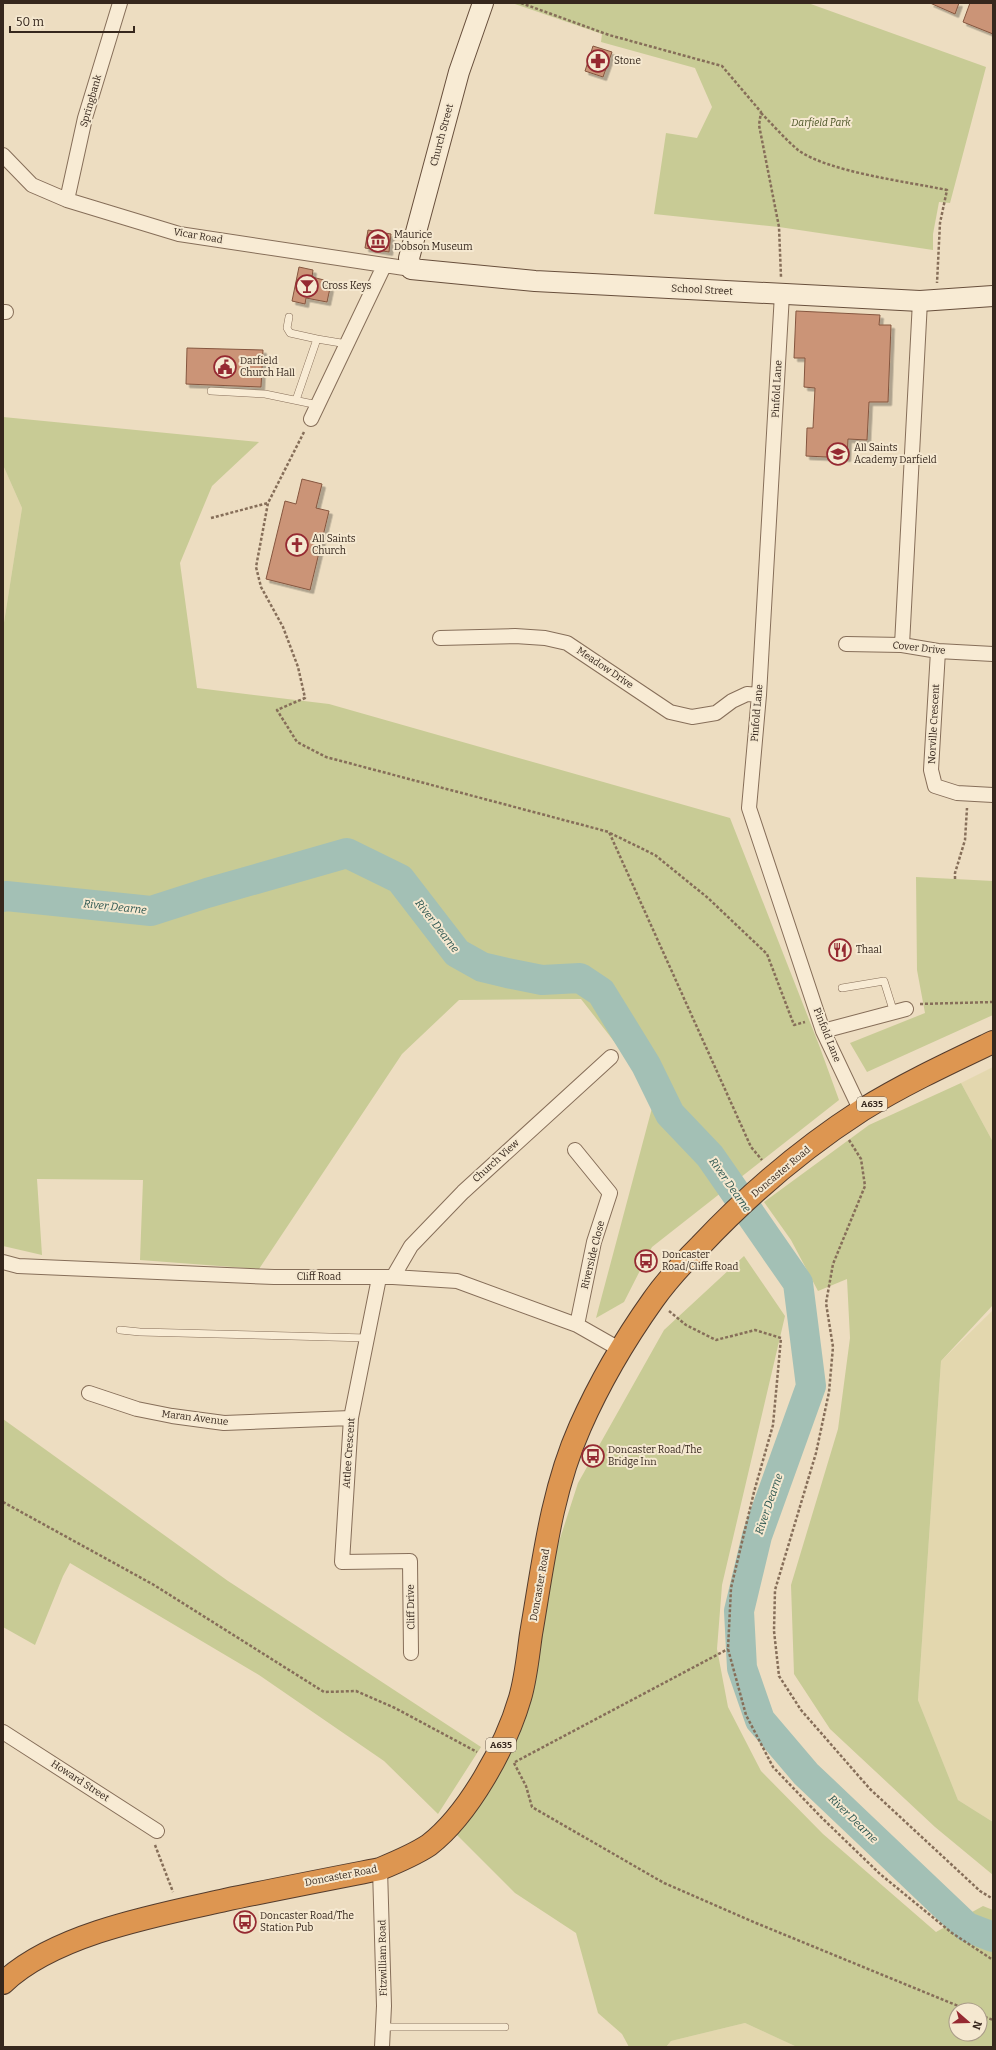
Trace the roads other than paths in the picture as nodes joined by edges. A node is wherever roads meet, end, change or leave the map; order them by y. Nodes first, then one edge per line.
1 (120, 3) edge
2 (483, 3) edge
3 (3, 155) edge
4 (68, 200) junction
5 (384, 266) junction
6 (411, 269) junction
7 (782, 294) junction
8 (993, 296) edge
9 (928, 301) junction
10 (289, 317) dead end
11 (317, 339) junction
12 (347, 344) junction
13 (211, 391) dead end
14 (296, 400) junction
15 (318, 405) junction
16 (311, 420) road end
17 (440, 638) dead end
18 (846, 644) dead end
19 (902, 645) junction
20 (938, 651) junction
21 (993, 654) edge
22 (759, 694) junction
23 (993, 795) edge
24 (842, 988) dead end
25 (900, 1011) joint
26 (821, 1024) junction
27 (993, 1042) edge
28 (612, 1057) dead end
29 (861, 1111) junction
30 (575, 1150) dead end
31 (3, 1262) edge
32 (386, 1277) junction
33 (577, 1325) junction
34 (120, 1330) dead end
35 (367, 1338) junction
36 (621, 1350) junction
37 (89, 1394) dead end
38 (351, 1418) junction
39 (410, 1561) joint
40 (411, 1653) dead end
41 (3, 1732) edge
42 (152, 1828) road end
43 (380, 1869) junction
44 (3, 1983) edge
45 (383, 2027) junction
46 (505, 2027) dead end
47 (382, 2047) edge

1 - 4 street, Springbank
2 - 6 street, Church Street
3 - 4 street, Vicar Road
4 - 5 street, Vicar Road
5 - 6 street, Vicar Road
5 - 12 street
6 - 7 street, School Street
7 - 9 street, School Street
7 - 22 street, Pinfold Lane
8 - 9 street, School Street
9 - 19 street
10 - 11 lane
11 - 12 lane
11 - 14 lane
12 - 15 street
13 - 14 lane
14 - 15 lane
15 - 16 street
17 - 22 street, Meadow Drive
18 - 19 street, Cover Drive
19 - 20 street, Cover Drive
20 - 21 street, Cover Drive
20 - 23 street, Norville Crescent
22 - 26 street, Pinfold Lane
24 - 25 lane
25 - 26 street
26 - 29 street, Pinfold Lane
27 - 29 highway, Doncaster Road / A635
28 - 32 street, Church View
29 - 36 highway, Doncaster Road / A635
30 - 33 street, Riverside Close
31 - 32 street, Cliff Road
32 - 33 street, Cliff Road
32 - 35 street, Attlee Crescent
33 - 36 street, Cliff Road
34 - 35 lane
35 - 38 street, Attlee Crescent
36 - 43 highway, Doncaster Road / A635
37 - 38 street, Maran Avenue
38 - 39 street, Attlee Crescent
39 - 40 street, Cliff Drive
41 - 42 street, Howard Street
43 - 44 highway, Doncaster Road / A635
43 - 45 street, Fitzwilliam Road
45 - 46 lane
45 - 47 street, Fitzwilliam Road

